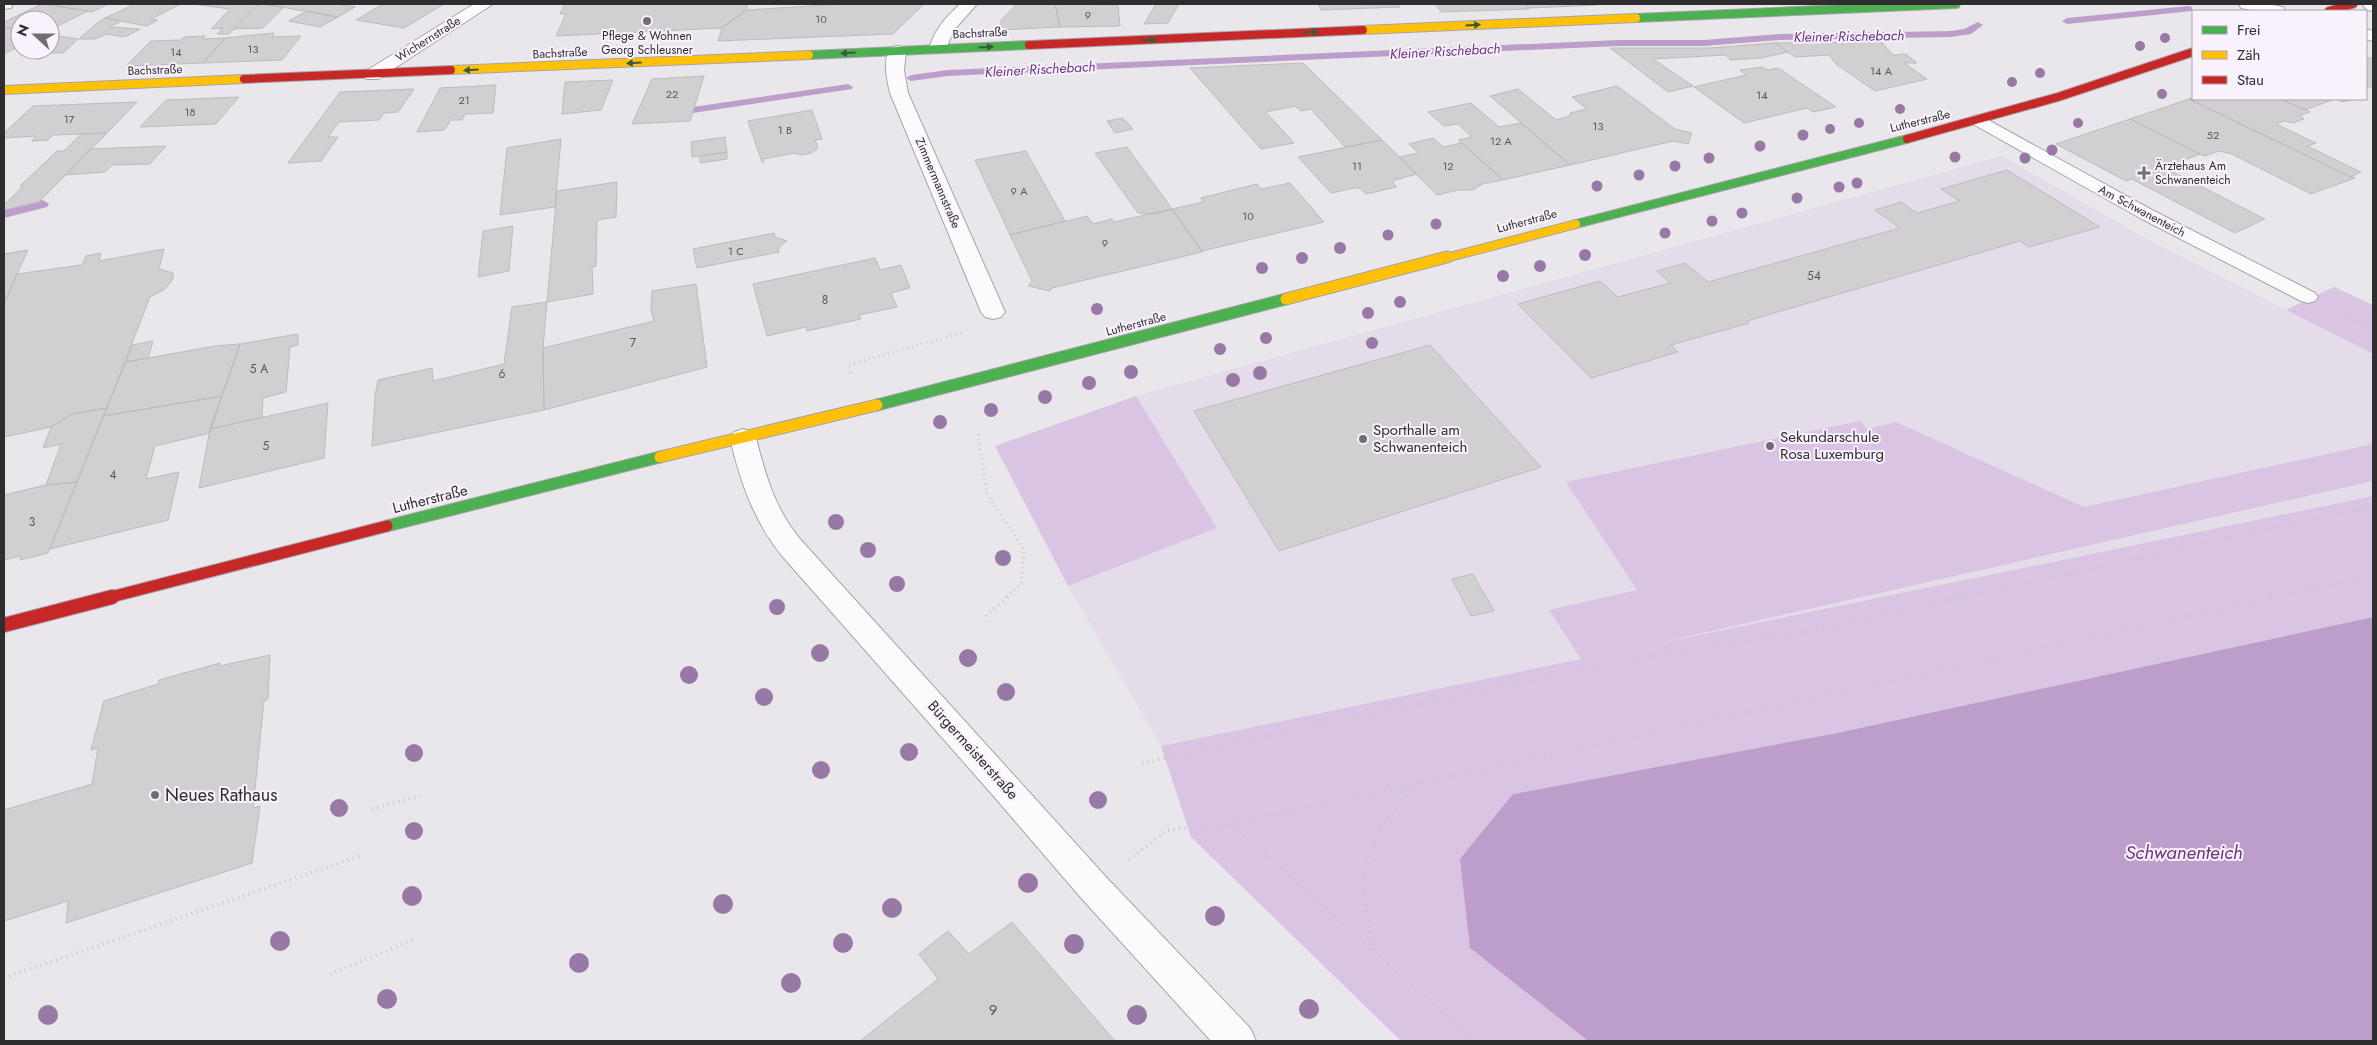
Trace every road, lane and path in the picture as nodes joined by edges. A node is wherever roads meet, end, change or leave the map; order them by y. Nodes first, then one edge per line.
1 (485, 4) edge
2 (970, 4) edge
3 (1956, 4) edge
4 (2247, 4) edge
5 (2353, 4) edge
6 (2370, 4) edge
7 (2373, 6) edge
8 (2273, 10) edge
9 (2332, 10) edge
10 (938, 49) junction
11 (897, 51) junction
12 (2192, 52) edge
13 (372, 75) junction
14 (4, 90) edge
15 (1979, 120) junction
16 (2308, 297) dead end
17 (993, 312) joint
18 (2322, 324) dead end
19 (2373, 349) edge
20 (866, 408) junction
21 (978, 434) dead end
22 (743, 438) junction
23 (2373, 506) edge
24 (2373, 576) edge
25 (986, 616) dead end
26 (4, 624) edge
27 (1142, 763) dead end
28 (1415, 784) junction
29 (420, 796) dead end
30 (372, 809) dead end
31 (1232, 824) junction
32 (1167, 830) dead end
33 (360, 856) dead end
34 (413, 940) dead end
35 (1372, 950) junction
36 (330, 974) dead end
37 (4, 978) edge
38 (1238, 1041) edge
39 (1474, 1041) edge

1 - 13 street, Wichernstraße
2 - 10 street
10 -> 3 street, Bachstraße
4 - 8 street
5 - 9 street
6 - 7 street
10 - 11 street, Bachstraße
11 -> 13 street, Bachstraße
11 - 17 street, Zimmermannstraße
12 - 15 street, Lutherstraße
13 - 14 street, Bachstraße
15 - 16 lane, Am Schwanenteich
15 - 20 street, Lutherstraße
17 - 20 path
18 - 19 path
20 - 22 street, Lutherstraße
21 - 25 path
22 - 26 street, Lutherstraße
22 - 38 street, Bürgermeisterstraße
23 - 27 path
24 - 28 path
28 - 31 path
28 - 35 path
29 - 30 path
31 - 32 path
31 - 35 path
33 - 37 path
34 - 36 path
35 - 39 path

